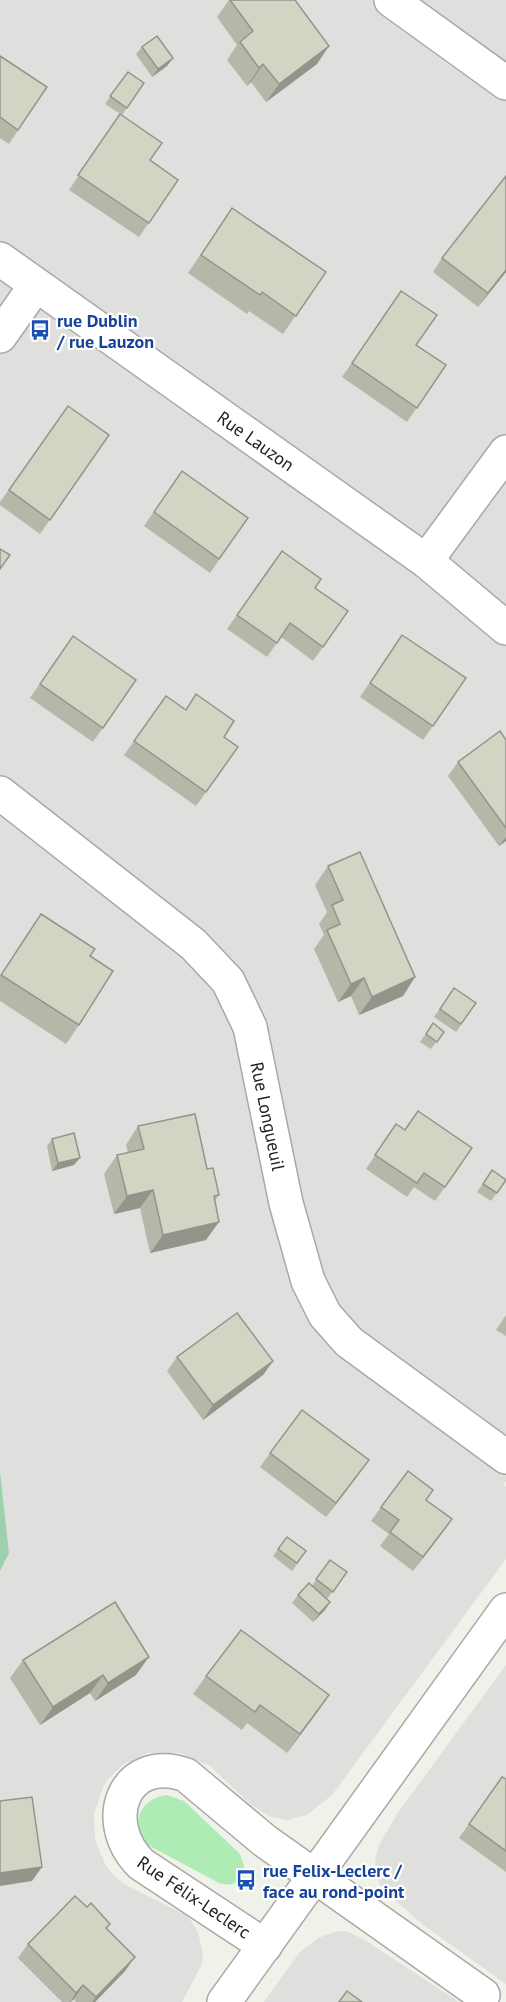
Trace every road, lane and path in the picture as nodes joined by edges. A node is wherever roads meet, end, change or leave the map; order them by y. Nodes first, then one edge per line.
1 (391, 0) edge
2 (506, 83) edge
3 (0, 259) edge
4 (36, 285) junction
5 (0, 336) edge
6 (506, 452) edge
7 (426, 561) junction
8 (506, 628) edge
9 (0, 793) edge
10 (506, 1457) edge
11 (506, 1610) edge
12 (315, 1875) junction
13 (265, 1946) junction
14 (483, 1995) dead end
15 (224, 2002) edge

1 - 2 street
3 - 4 street, Rue Lauzon
4 - 5 street
4 - 7 street, Rue Lauzon
6 - 7 street
7 - 8 street, Rue Lauzon
9 - 10 street, Rue Longueuil
11 - 12 street, Rue Félix-Leclerc
12 - 13 street, Rue Félix-Leclerc
12 - 13 street, Rue Félix-Leclerc
12 - 14 street
13 - 15 street, Rue Félix-Leclerc

